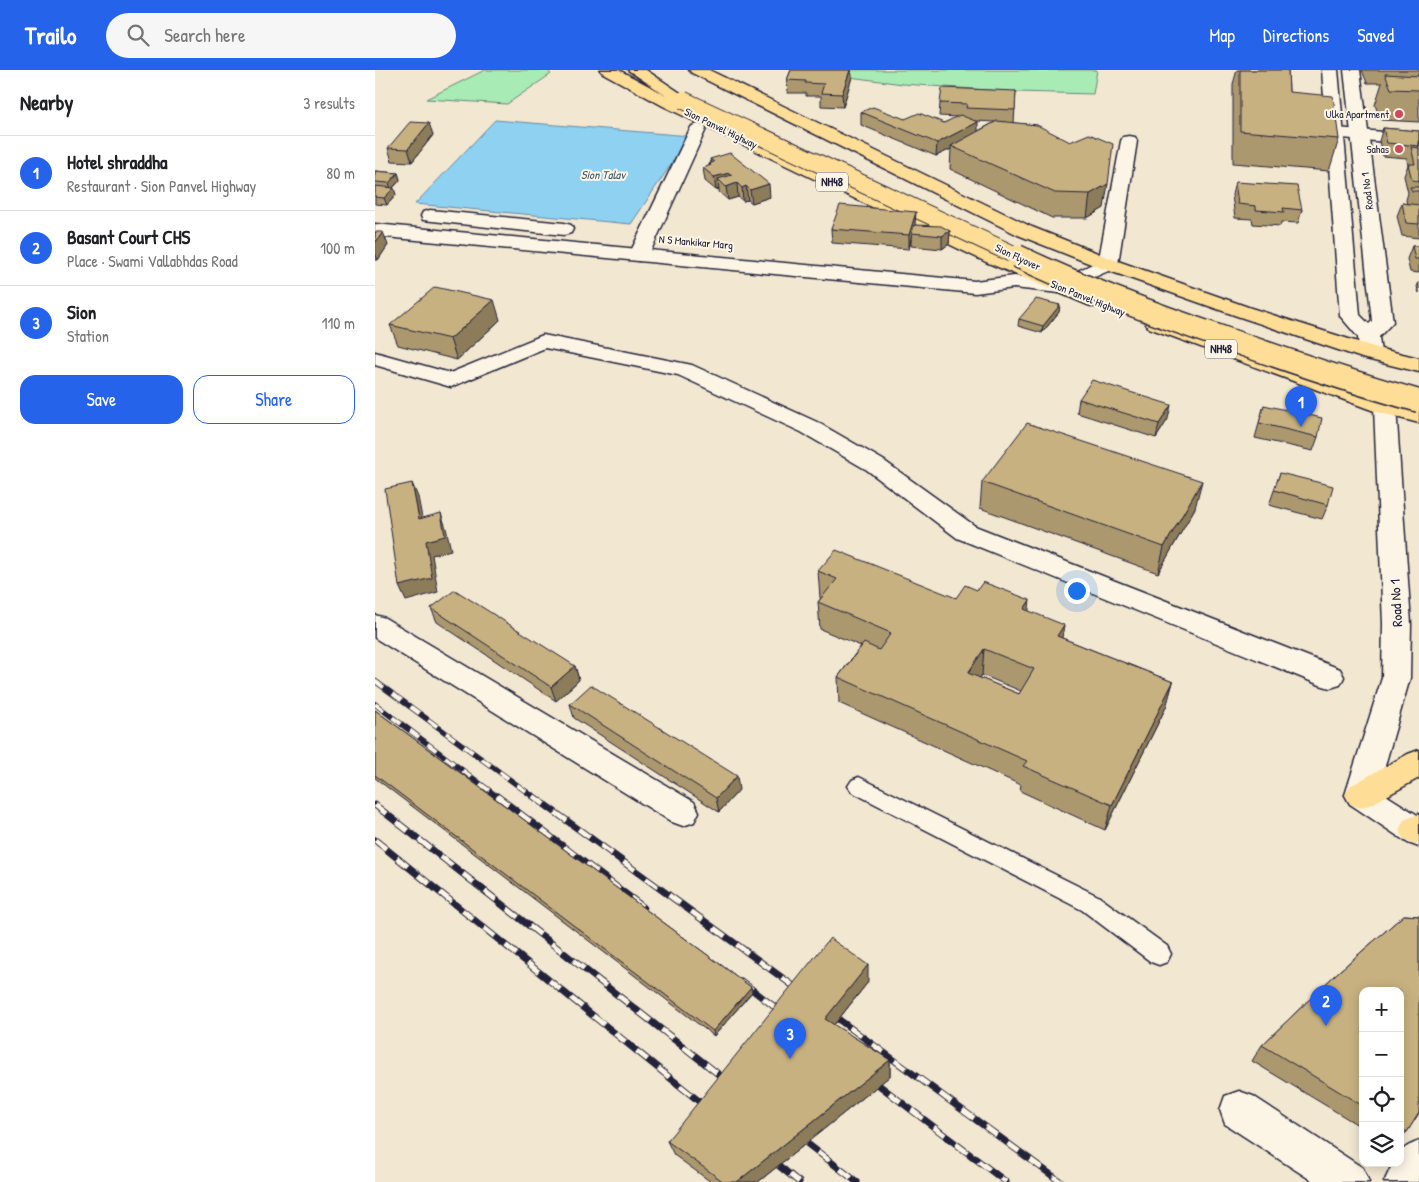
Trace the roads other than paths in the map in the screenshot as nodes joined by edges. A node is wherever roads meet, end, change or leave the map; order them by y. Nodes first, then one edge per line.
1 (608, 70) edge
2 (636, 70) edge
3 (652, 70) edge
4 (697, 70) edge
5 (1330, 70) edge
6 (1352, 70) edge
7 (698, 129) dead end
8 (1337, 133) junction
9 (1361, 135) junction
10 (1419, 140) edge
11 (1129, 141) dead end
12 (905, 172) junction
13 (857, 194) junction
14 (414, 215) dead end
15 (375, 230) edge
16 (579, 231) dead end
17 (628, 235) dead end
18 (647, 237) junction
19 (667, 239) dead end
20 (639, 256) junction
21 (1108, 264) junction
22 (980, 265) junction
23 (1014, 282) junction
24 (1059, 287) junction
25 (1369, 344) junction
26 (375, 358) edge
27 (1419, 365) edge
28 (1419, 393) edge
29 (1419, 401) edge
30 (1385, 407) junction
31 (1419, 416) edge
32 (375, 625) edge
33 (1330, 677) dead end
34 (1419, 763) edge
35 (859, 786) dead end
36 (1361, 795) junction
37 (683, 812) dead end
38 (1418, 830) edge
39 (1159, 954) dead end
40 (1239, 1110) dead end
41 (1419, 1161) edge
42 (1349, 1182) edge
43 (1404, 1182) edge

1 - 13 main road, Sion Panvel Highway / NH48
2 - 29 main road, Sion Flyover, bridge
3 - 28 main road, Sion Flyover
4 - 12 main road
5 - 8 main road, Road No 1
6 - 9 main road, Road No 1
7 - 18 main road
8 - 9 main road
8 - 25 main road, Road No 1
9 - 10 main road
9 - 25 main road, Road No 1
11 - 21 main road
12 - 13 main road
12 - 21 main road
13 - 22 main road, Sion Panvel Highway / NH48
14 - 16 main road
15 - 20 main road, N S Mankikar Marg
17 - 18 main road, N S Mankikar Marg
18 - 19 main road, N S Mankikar Marg
18 - 20 main road
20 - 23 main road, N S Mankikar Marg
21 - 24 main road
21 - 25 main road
22 - 23 main road, N S Mankikar Marg
22 - 24 main road, Sion Panvel Highway / NH48
23 - 24 main road, N S Mankikar Marg
24 - 30 main road, Sion Panvel Highway / NH48
25 - 27 main road
26 - 33 main road
30 - 31 main road, Sion Panvel Highway / NH48
30 - 36 main road, Road No 1
32 - 37 main road
34 - 36 main road
35 - 39 lane
36 - 38 main road
40 - 42 main road
41 - 43 main road

